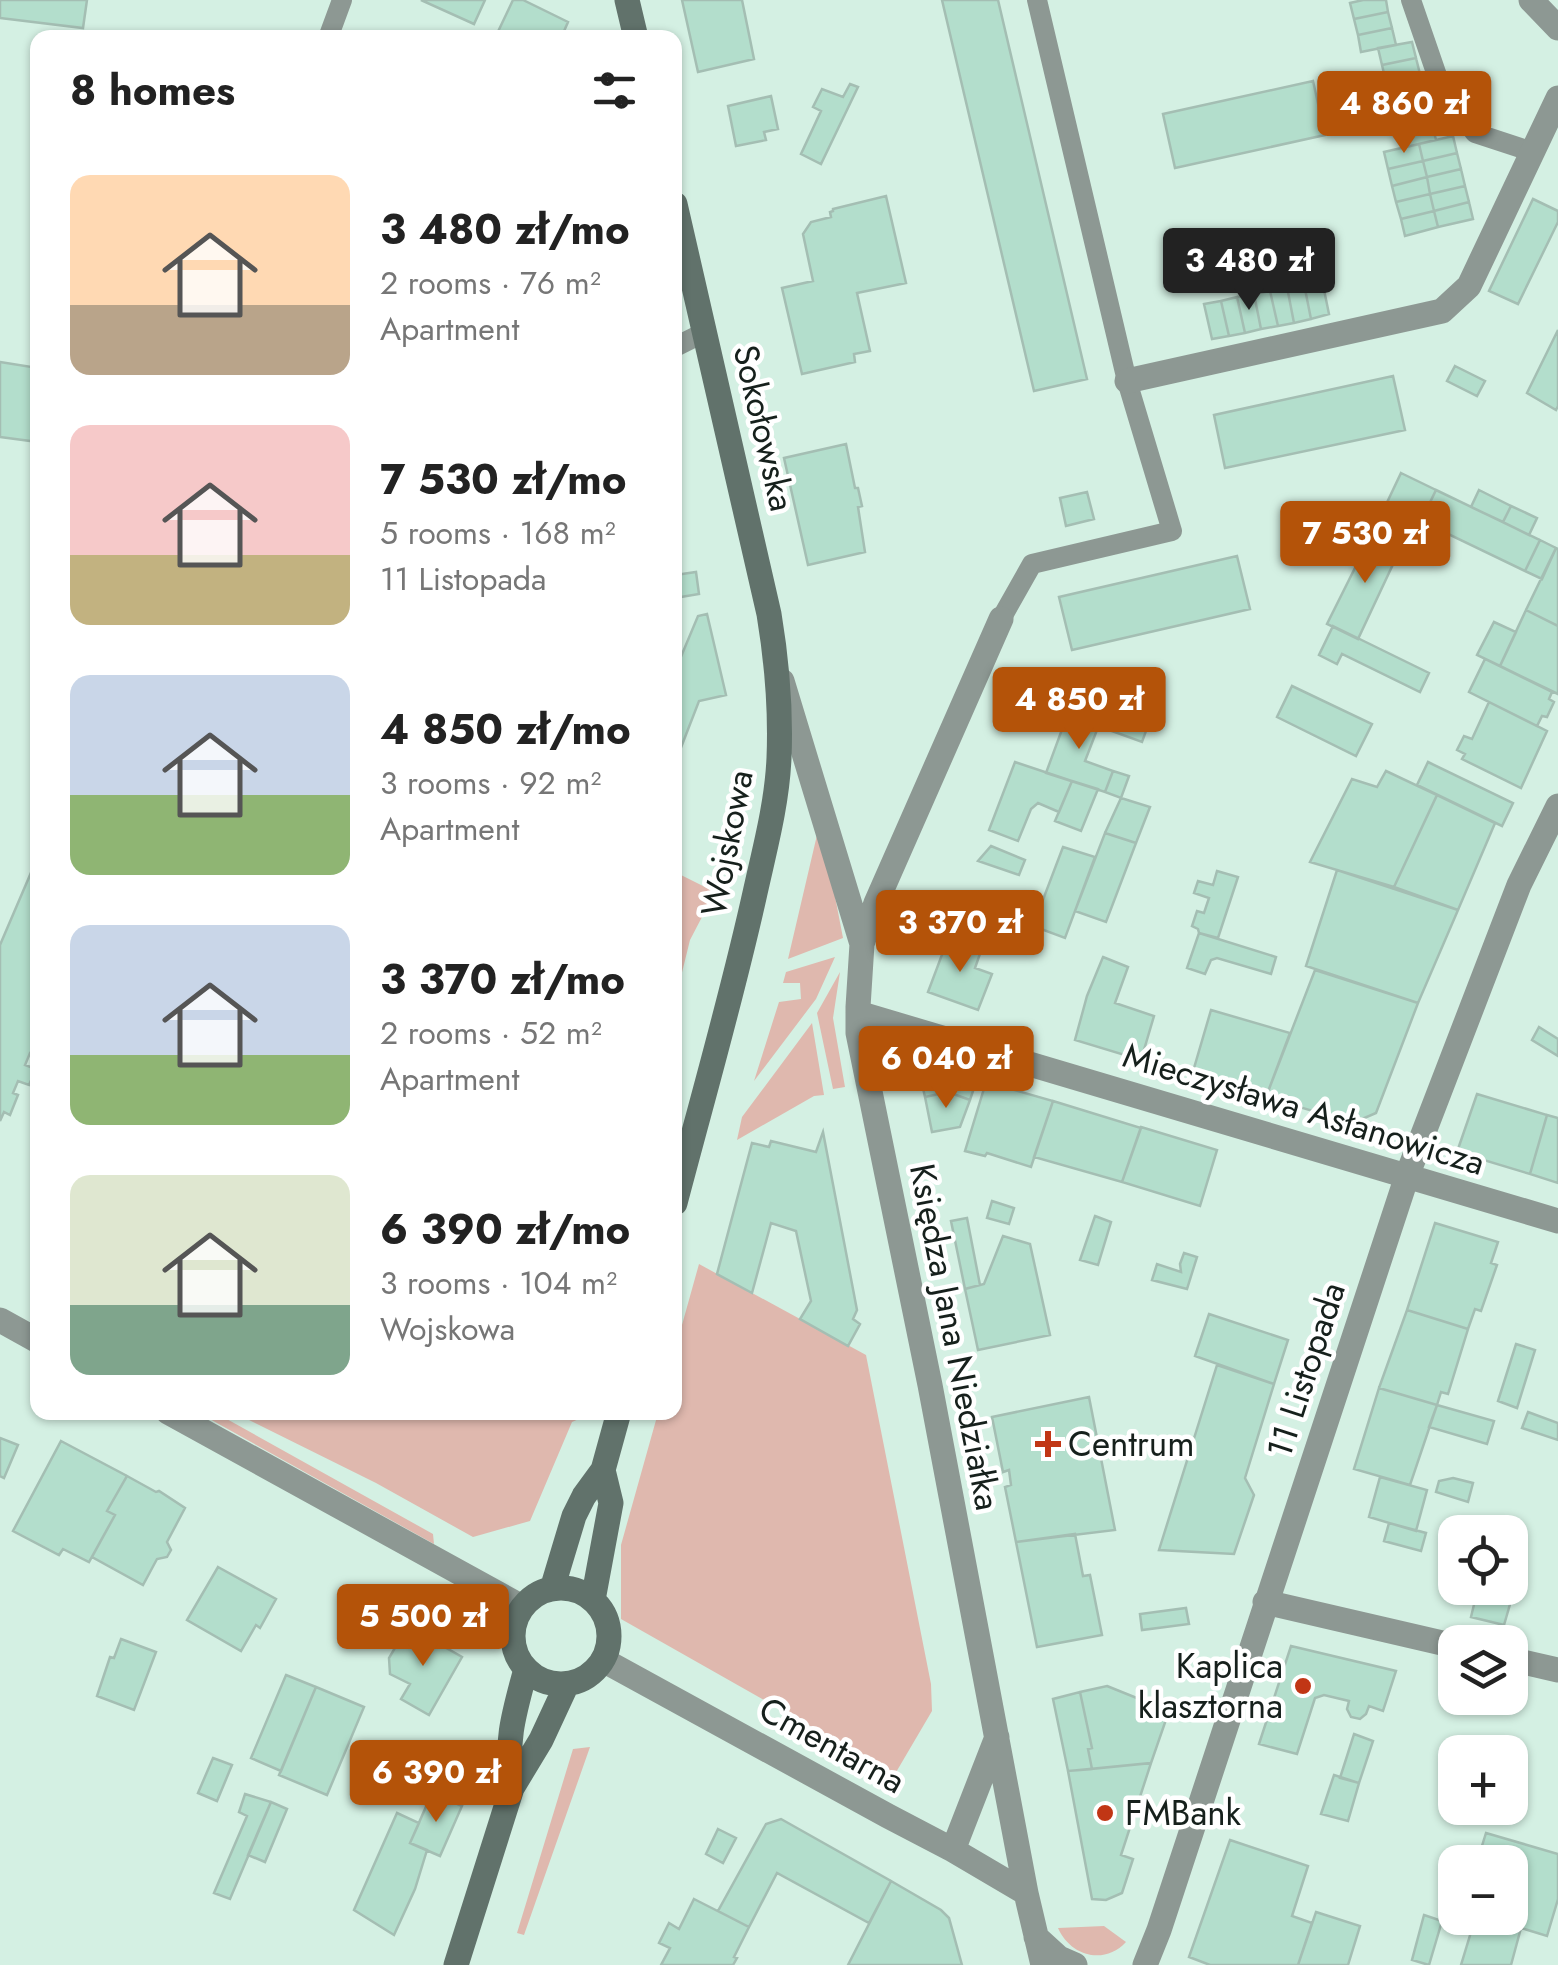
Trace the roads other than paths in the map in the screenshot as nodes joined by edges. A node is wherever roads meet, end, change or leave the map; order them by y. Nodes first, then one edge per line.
1 (342, 0) edge
2 (627, 0) edge
3 (1037, 0) edge
4 (1411, 0) edge
5 (1531, 0) edge
6 (1558, 28) edge
7 (331, 30) edge
8 (634, 30) edge
9 (1558, 98) edge
10 (1533, 152) junction
11 (682, 234) edge
12 (705, 332) junction
13 (682, 344) edge
14 (1127, 381) junction
15 (1001, 618) joint
16 (778, 669) junction
17 (1558, 806) edge
18 (862, 944) junction
19 (858, 1014) junction
20 (682, 1176) edge
21 (1408, 1176) junction
22 (1558, 1221) edge
23 (0, 1320) edge
24 (30, 1337) edge
25 (183, 1420) edge
26 (617, 1420) edge
27 (603, 1470) junction
28 (552, 1588) junction
29 (593, 1600) junction
30 (1266, 1602) junction
31 (522, 1607) junction
32 (1438, 1642) edge
33 (603, 1660) junction
34 (1528, 1663) edge
35 (526, 1669) junction
36 (1558, 1670) edge
37 (567, 1684) junction
38 (997, 1737) junction
39 (512, 1788) junction
40 (954, 1850) junction
41 (1026, 1893) junction
42 (1036, 1936) junction
43 (1148, 1959) edge
44 (456, 1965) edge
45 (1044, 1965) edge
46 (1075, 1965) edge
47 (1122, 1965) edge

1 - 7 lane
2 - 8 street
3 - 14 lane
4 - 10 lane
5 - 6 street
9 - 10 street
10 - 14 street
11 - 12 street, Sokołowska
12 - 13 lane
12 - 16 street, Sokołowska
14 - 15 lane
15 - 18 street, Księdza Jana Niedziałka
16 - 18 street
16 - 20 street, Wojskowa
17 - 21 street, 11 Listopada
18 - 19 street, Księdza Jana Niedziałka
19 - 21 street, Mieczysława Asłanowicza
19 - 38 street, Księdza Jana Niedziałka
21 - 22 street, Mieczysława Asłanowicza
21 - 30 street, 11 Listopada
23 - 24 street
25 - 31 street
26 - 27 street
27 - 28 street
27 - 29 street
28 - 29 street
28 - 31 street
29 - 33 street
30 - 32 street
30 - 43 street, 11 Listopada
31 - 35 street
33 - 37 street
33 - 40 street, Cmentarna
34 - 36 street
35 - 37 street
35 - 39 street
37 - 39 street
38 - 40 street
38 - 41 street, Księdza Jana Niedziałka
39 - 44 street
40 - 41 street, Cmentarna
41 - 42 street, Księdza Jana Niedziałka
42 - 45 street, Księdza Jana Niedziałka
42 - 46 street
43 - 47 street

